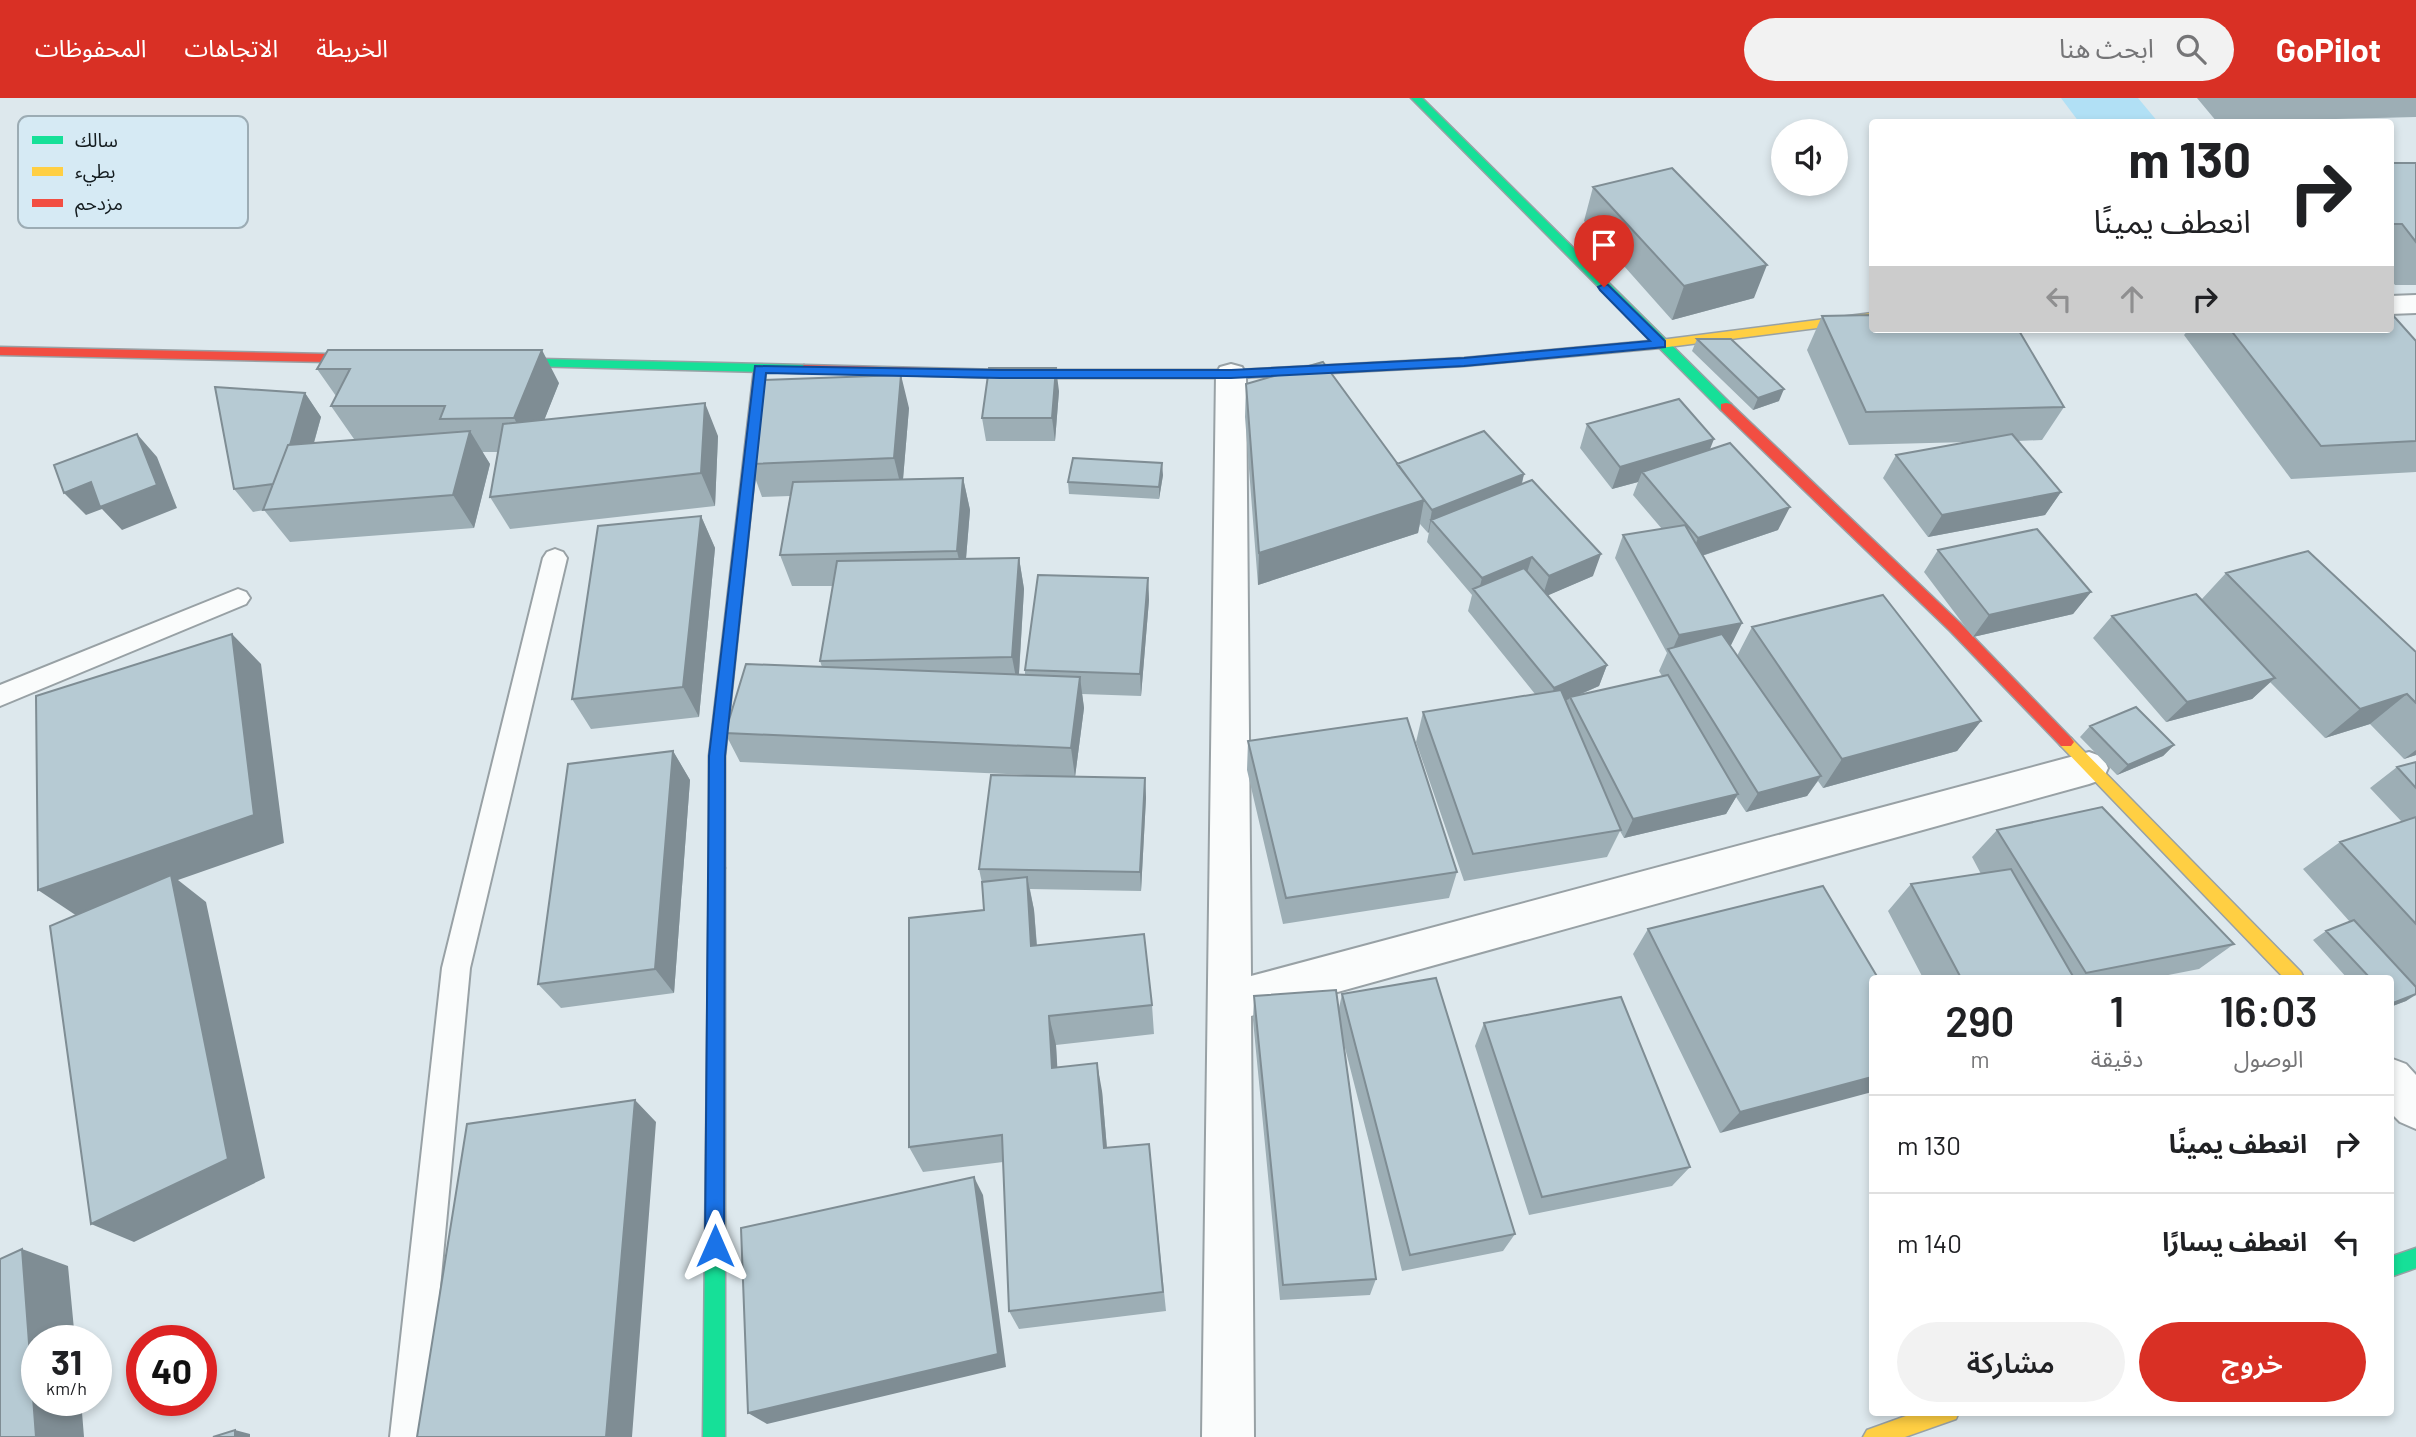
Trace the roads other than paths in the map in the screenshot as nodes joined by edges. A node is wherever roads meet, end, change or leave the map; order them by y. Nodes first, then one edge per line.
1 (1416, 98) edge
2 (2416, 304) edge
3 (2394, 305) edge
4 (1869, 317) edge
5 (1661, 344) junction
6 (0, 351) edge
7 (391, 360) edge
8 (473, 362) edge
9 (760, 369) junction
10 (1231, 374) junction
11 (555, 558) dead end
12 (238, 598) dead end
13 (0, 696) edge
14 (2089, 768) junction
15 (2292, 975) edge
16 (1228, 1002) junction
17 (2394, 1083) edge
18 (2416, 1107) edge
19 (2416, 1258) edge
20 (2394, 1266) edge
21 (1937, 1416) edge
22 (408, 1437) edge
23 (714, 1437) edge
24 (1228, 1437) edge
25 (1874, 1437) edge

1 - 5 main road
2 - 3 street
4 - 5 main road
5 - 10 main road
5 - 14 main road
6 - 7 main road
8 - 9 main road
9 - 10 main road
9 - 23 main road
10 - 16 street
11 - 22 lane
12 - 13 lane
14 - 15 main road
14 - 16 street
16 - 24 street
17 - 18 street
19 - 20 main road
21 - 25 main road

